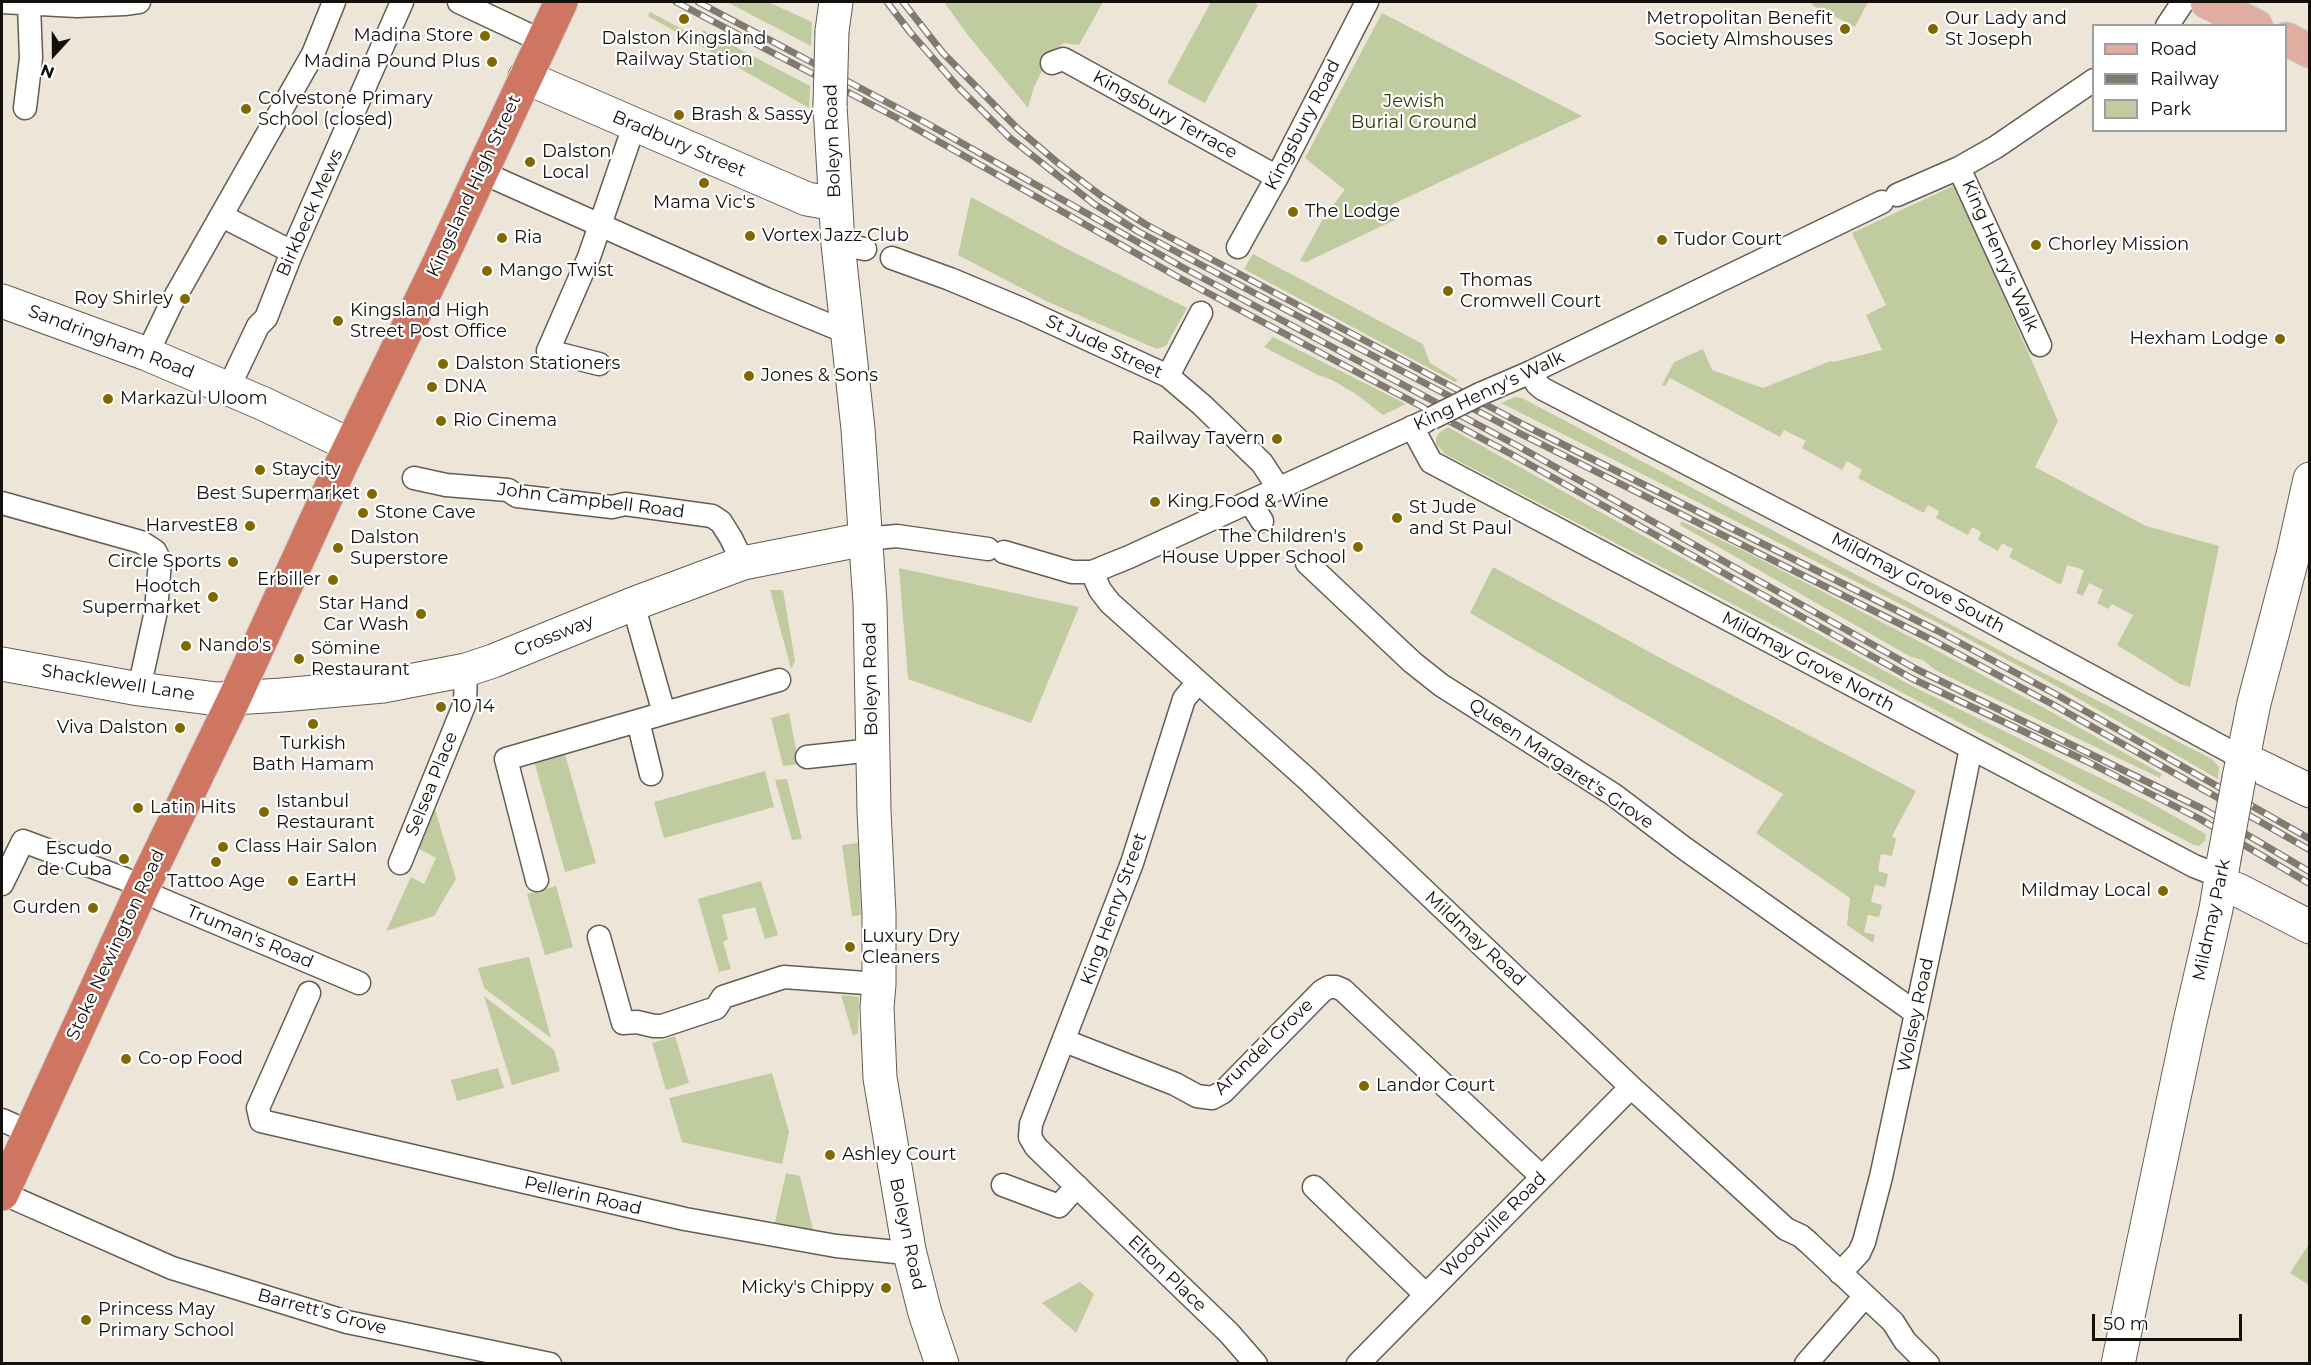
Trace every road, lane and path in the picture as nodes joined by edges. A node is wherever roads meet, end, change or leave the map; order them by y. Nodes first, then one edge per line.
1 (2, 2) edge
2 (140, 2) edge
3 (334, 2) edge
4 (402, 2) edge
5 (459, 2) edge
6 (561, 2) edge
7 (1367, 2) edge
8 (2183, 2) edge
9 (2215, 3) edge
10 (29, 5) junction
11 (834, 16) edge
12 (2168, 24) edge
13 (2252, 24) edge
14 (2287, 40) edge
15 (542, 41) junction
16 (2310, 51) edge
17 (1052, 63) dead end
18 (525, 77) junction
19 (2092, 81) edge
20 (25, 108) dead end
21 (634, 126) junction
22 (1959, 168) junction
23 (482, 172) junction
24 (1277, 177) junction
25 (835, 204) junction
26 (222, 216) junction
27 (601, 225) junction
28 (1238, 247) dead end
29 (292, 252) junction
30 (892, 258) dead end
31 (2, 301) edge
32 (1202, 313) dead end
33 (846, 332) junction
34 (2040, 345) dead end
35 (142, 352) junction
36 (598, 364) dead end
37 (1531, 372) junction
38 (1168, 376) junction
39 (228, 389) junction
40 (1422, 423) junction
41 (350, 445) junction
42 (414, 478) dead end
43 (2310, 479) edge
44 (1279, 489) junction
45 (2, 503) edge
46 (865, 538) junction
47 (743, 563) junction
48 (1307, 563) dead end
49 (1092, 572) junction
50 (633, 604) junction
51 (2, 664) edge
52 (466, 670) junction
53 (779, 680) dead end
54 (1198, 682) junction
55 (140, 689) junction
56 (235, 697) junction
57 (664, 713) junction
58 (638, 721) junction
59 (1971, 748) junction
60 (873, 750) junction
61 (807, 757) dead end
62 (2241, 768) junction
63 (651, 774) dead end
64 (2310, 791) edge
65 (400, 863) dead end
66 (2222, 873) junction
67 (537, 880) dead end
68 (2, 884) edge
69 (142, 889) junction
70 (2310, 927) edge
71 (599, 937) dead end
72 (315, 980) junction
73 (360, 983) dead end
74 (879, 984) junction
75 (1916, 1013) junction
76 (1065, 1041) junction
77 (1630, 1087) junction
78 (15, 1126) edge
79 (1030, 1137) joint
80 (1542, 1177) junction
81 (1003, 1185) dead end
82 (1077, 1186) junction
83 (1314, 1187) dead end
84 (2, 1194) edge
85 (909, 1250) junction
86 (1840, 1273) junction
87 (1425, 1294) junction
88 (1865, 1296) junction
89 (475, 1356) edge
90 (940, 1358) edge
91 (550, 1364) edge
92 (1256, 1364) edge
93 (1358, 1364) edge
94 (1806, 1364) edge
95 (1928, 1364) edge
96 (2118, 1364) edge

1 - 10 street
2 - 10 street
3 - 26 street
4 - 29 street, Birkbeck Mews
5 - 15 street
6 - 15 highway, Kingsland High Street
7 - 24 street, Kingsbury Road
8 - 12 street
9 - 13 main road
10 - 20 street
11 - 25 street, Boleyn Road, bridge
14 - 16 main road
15 - 18 highway, Kingsland High Street
17 - 24 street, Kingsbury Terrace
18 - 21 street, Bradbury Street
18 - 23 highway, Kingsland High Street
19 - 22 street, King Henry's Walk
21 - 25 street, Bradbury Street
21 - 27 street
22 - 34 street, King Henry's Walk
22 - 37 street, King Henry's Walk
23 - 27 street
23 - 41 highway, Kingsland High Street
24 - 28 street, Kingsbury Road
25 - 33 street, Boleyn Road
26 - 29 street
26 - 35 street
27 - 33 street
27 - 36 street
29 - 39 street, Birkbeck Mews
30 - 38 street, St Jude Street
31 - 35 street, Sandringham Road
32 - 38 street
33 - 46 street, Boleyn Road
35 - 39 street, Sandringham Road
37 - 40 street, King Henry's Walk, bridge
37 - 62 street, Mildmay Grove South
38 - 44 street, St Jude Street
39 - 41 street, Sandringham Road
40 - 44 street, King Henry's Walk
40 - 59 street, Mildmay Grove North
41 - 56 highway, Kingsland High Street
42 - 47 street, John Campbell Road
43 - 62 street, Mildmay Park
44 - 49 street, King Henry's Walk
45 - 55 street
46 - 47 street, Crossway
46 - 49 street
46 - 60 street, Boleyn Road
47 - 50 street, Crossway
48 - 75 street, Queen Margaret's Grove
49 - 54 street, Mildmay Road
50 - 52 street, Crossway
50 - 57 street
51 - 55 street, Shacklewell Lane
52 - 56 street, Crossway
52 - 65 street, Selsea Place
53 - 57 street
54 - 76 street, King Henry Street
54 - 77 street, Mildmay Road
55 - 56 street, Shacklewell Lane
56 - 69 highway, Stoke Newington Road
57 - 58 street
58 - 63 street
58 - 67 street
59 - 66 street, Mildmay Grove North
59 - 75 street, Wolsey Road
60 - 61 street
60 - 74 street, Boleyn Road
62 - 64 street, Mildmay Grove South
62 - 66 street, Mildmay Park, bridge
66 - 70 street, Mildmay Grove North
66 - 96 street, Mildmay Park
68 - 69 street, Truman's Road
69 - 72 street, Truman's Road
69 - 78 highway, Stoke Newington Road
71 - 74 street
72 - 73 street, Truman's Road
72 - 85 street, Pellerin Road
74 - 85 street, Boleyn Road
75 - 86 street, Wolsey Road
76 - 79 street, King Henry Street
76 - 80 street, Arundel Grove
77 - 80 street, Woodville Road
77 - 86 street, Mildmay Road
78 - 84 highway, Stoke Newington Road
79 - 82 street, Elton Place
80 - 87 street, Woodville Road
81 - 82 street
82 - 92 street, Elton Place
83 - 87 street
84 - 89 street, Barrett's Grove
85 - 90 street, Boleyn Road
86 - 88 street, Mildmay Road
87 - 93 street, Woodville Road
88 - 94 street
88 - 95 street, Mildmay Road
89 - 91 street, Barrett's Grove

